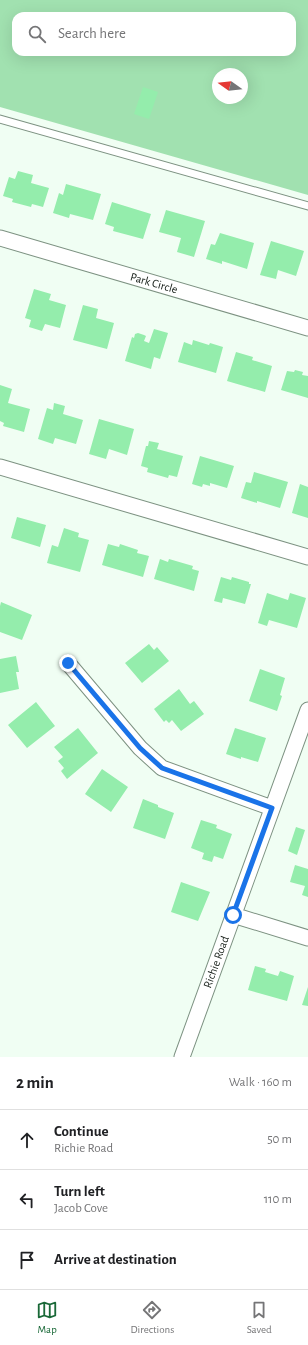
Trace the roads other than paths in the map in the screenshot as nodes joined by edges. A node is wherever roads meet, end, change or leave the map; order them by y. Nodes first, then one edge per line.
1 (0, 119) edge
2 (308, 206) edge
3 (0, 238) edge
4 (308, 328) edge
5 (0, 467) edge
6 (308, 557) edge
7 (68, 663) dead end
8 (308, 710) edge
9 (272, 808) junction
10 (233, 915) junction
11 (308, 938) edge
12 (182, 1057) edge

1 - 2 lane
3 - 4 street, Park Circle
5 - 6 street
7 - 9 street
8 - 9 street, Richie Road
9 - 10 street, Richie Road
10 - 11 street
10 - 12 street, Richie Road

